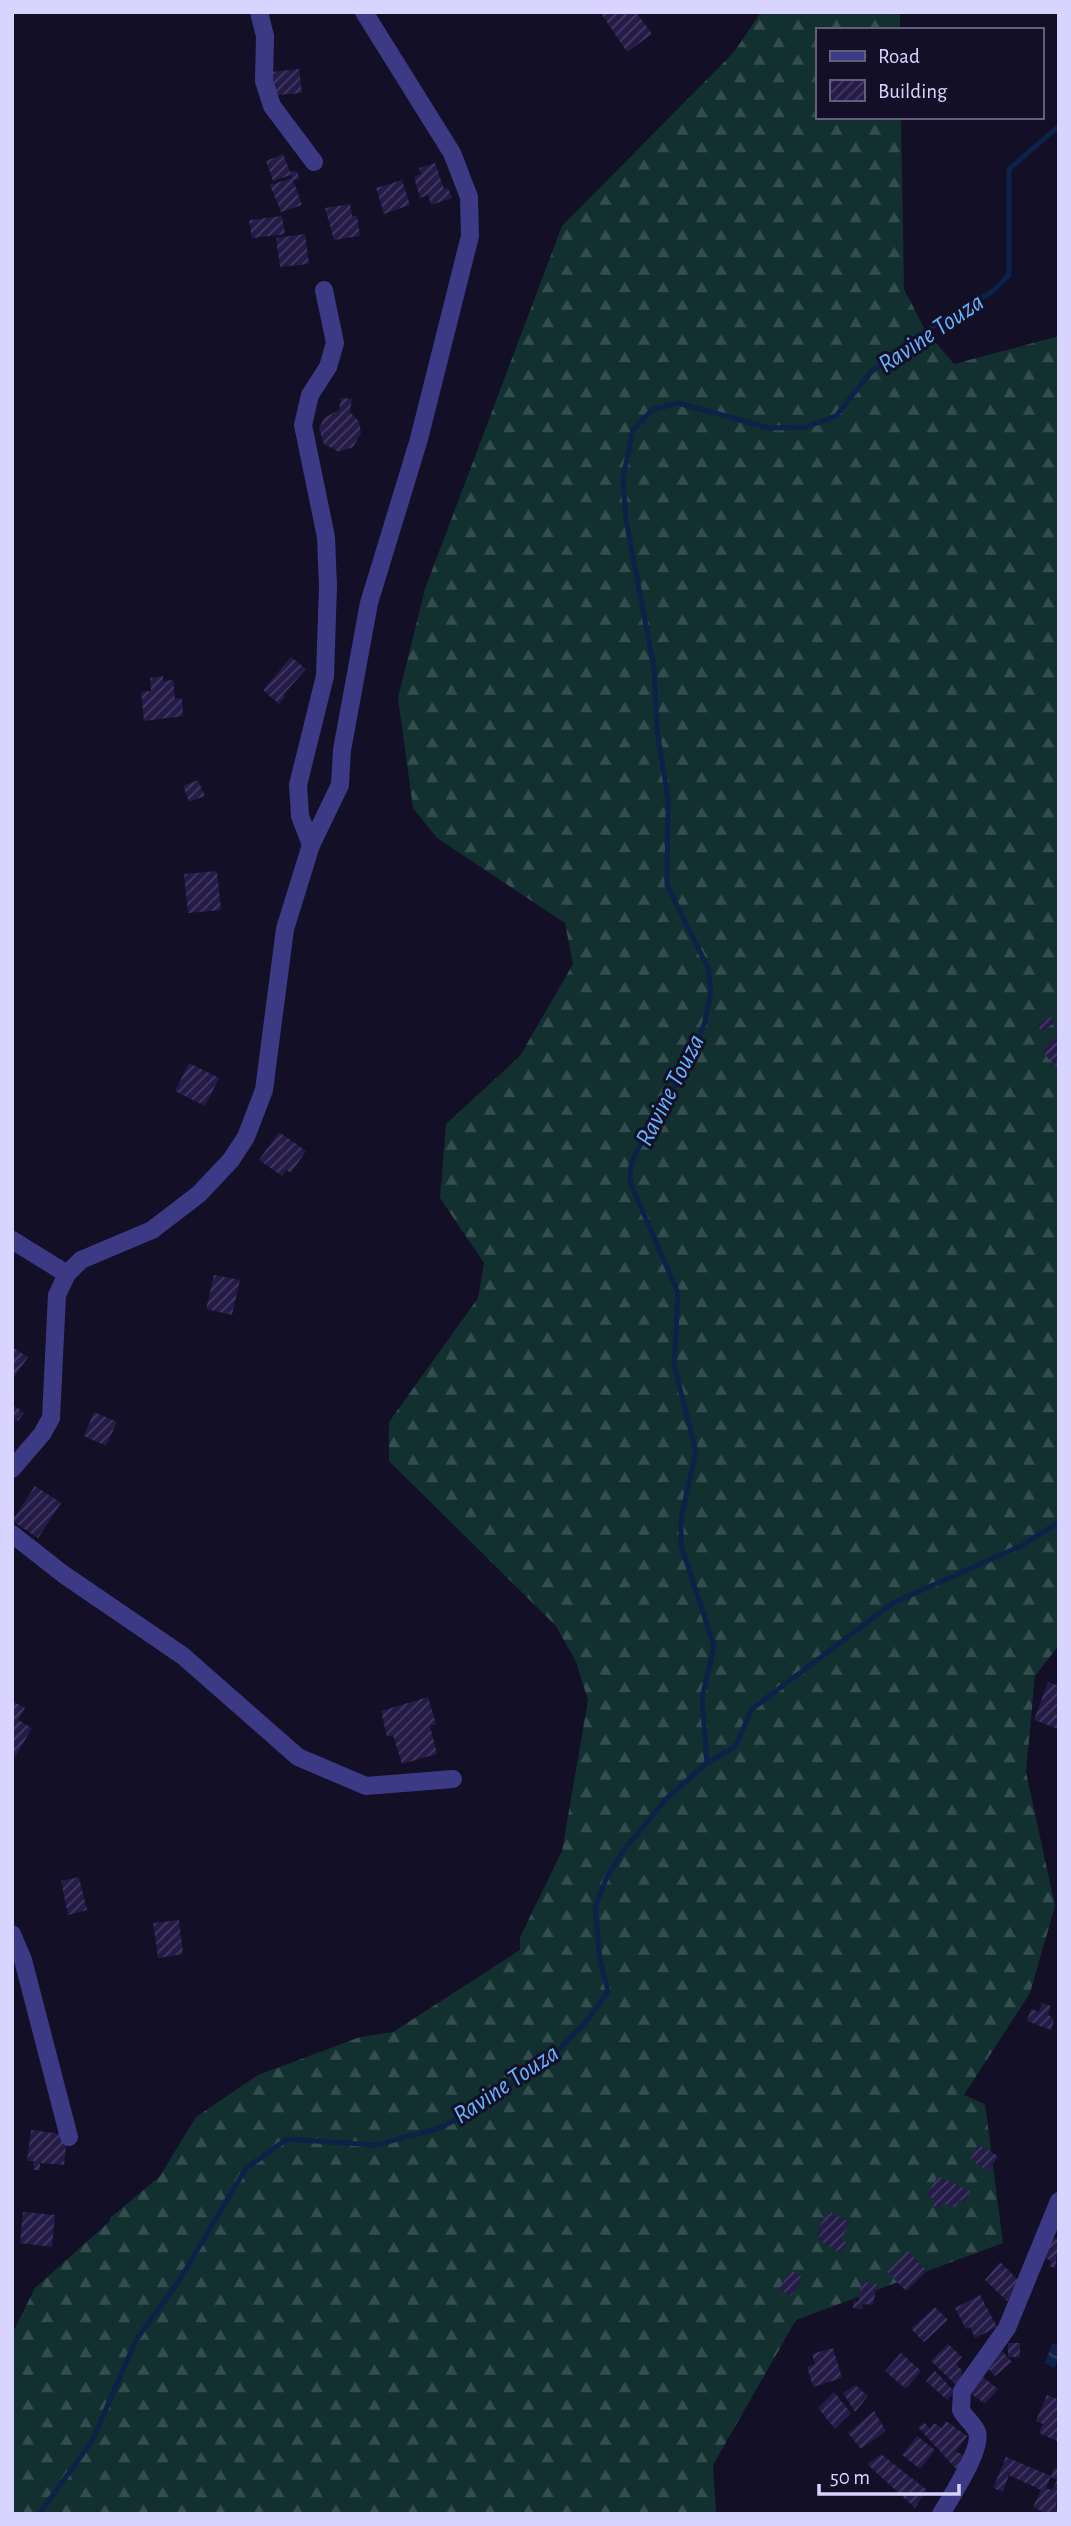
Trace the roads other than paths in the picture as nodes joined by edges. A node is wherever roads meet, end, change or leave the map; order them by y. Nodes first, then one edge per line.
1 (259, 12) edge
2 (364, 12) edge
3 (314, 162) dead end
4 (324, 290) dead end
5 (311, 845) junction
6 (12, 1240) edge
7 (67, 1274) junction
8 (12, 1469) edge
9 (12, 1534) edge
10 (453, 1779) dead end
11 (12, 1934) edge
12 (69, 2137) dead end
13 (1059, 2201) edge
14 (941, 2514) edge

1 - 3 street
2 - 5 street
4 - 5 street
5 - 7 street
6 - 7 street
7 - 8 street
9 - 10 street
11 - 12 street
13 - 14 street

